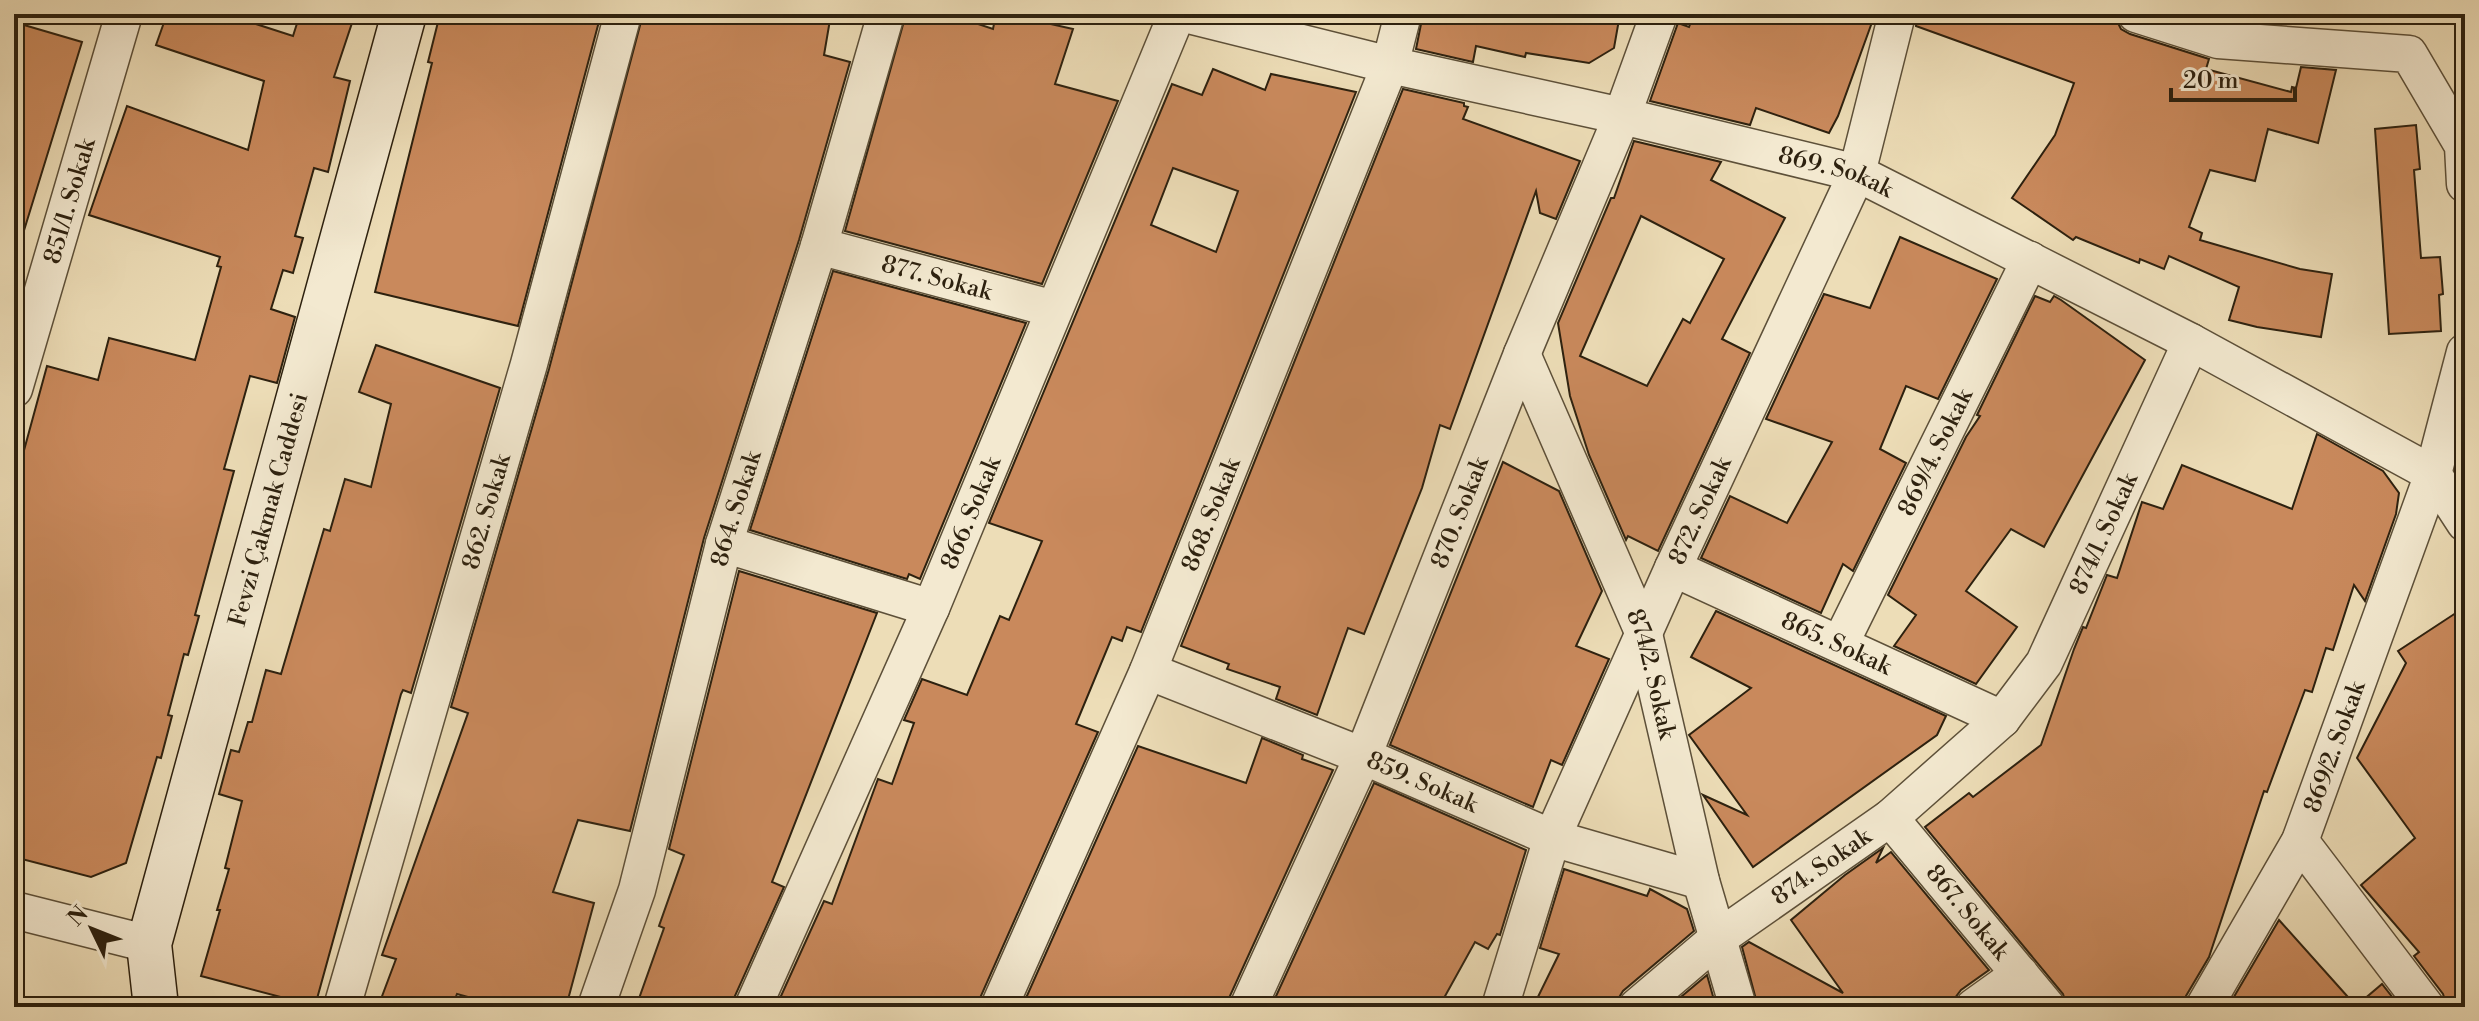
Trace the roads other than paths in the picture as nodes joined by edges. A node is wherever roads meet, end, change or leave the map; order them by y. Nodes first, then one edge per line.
1 (124, 14) edge
2 (404, 14) edge
3 (623, 14) edge
4 (886, 14) edge
5 (1177, 14) edge
6 (1185, 14) edge
7 (1403, 14) edge
8 (1659, 14) edge
9 (1897, 14) edge
10 (2136, 14) edge
11 (2221, 27) edge
12 (1390, 65) junction
13 (1622, 116) junction
14 (1857, 173) junction
15 (2465, 184) edge
16 (819, 246) junction
17 (2030, 260) junction
18 (1054, 309) junction
19 (2191, 342) junction
20 (2465, 352) edge
21 (1522, 354) junction
22 (14, 389) edge
23 (2433, 474) junction
24 (2465, 523) edge
25 (724, 544) junction
26 (1673, 568) junction
27 (931, 608) junction
28 (1644, 634) junction
29 (1840, 644) junction
30 (1148, 671) junction
31 (2002, 719) junction
32 (1363, 756) junction
33 (1890, 818) junction
34 (1552, 838) junction
35 (2300, 841) junction
36 (1701, 881) junction
37 (14, 910) edge
38 (1717, 939) junction
39 (149, 944) junction
40 (2020, 974) junction
41 (156, 1007) edge
42 (342, 1007) edge
43 (596, 1007) edge
44 (753, 1007) edge
45 (999, 1007) edge
46 (1248, 1007) edge
47 (1500, 1007) edge
48 (1637, 1007) edge
49 (1738, 1007) edge
50 (1974, 1007) edge
51 (2047, 1007) edge
52 (2204, 1007) edge
53 (2426, 1007) edge

1 - 22 street, 851/1. Sokak
2 - 39 main road, Fevzi Çakmak Caddesi
3 - 42 street, 862. Sokak
4 - 16 street, 864. Sokak
5 - 18 street, 866. Sokak
6 - 12 street, 869. Sokak
7 - 12 street, 868. Sokak
8 - 13 street, 870. Sokak
9 - 14 street, 872. Sokak
10 - 11 street
11 - 15 street
12 - 13 street, 869. Sokak
12 - 30 street, 868. Sokak
13 - 14 street, 869. Sokak
13 - 21 street, 870. Sokak
14 - 17 street, 869. Sokak
14 - 26 street, 872. Sokak
16 - 18 street, 877. Sokak
16 - 25 street, 864. Sokak
17 - 19 street, 869. Sokak
17 - 29 street, 869/4. Sokak
18 - 27 street, 866. Sokak
19 - 23 street, 869. Sokak
19 - 31 street, 874/1. Sokak
20 - 23 street, 869/2. Sokak
21 - 28 street, 874/2. Sokak
21 - 32 street, 870. Sokak
23 - 24 street
23 - 35 street, 869/2. Sokak
25 - 27 street
25 - 43 street, 864. Sokak
26 - 28 street, 872. Sokak
26 - 29 street, 865. Sokak
27 - 44 street, 866. Sokak
28 - 34 street, 872. Sokak
28 - 36 street, 874/2. Sokak
29 - 31 street, 865. Sokak
30 - 32 street, 859. Sokak
30 - 45 street, 868. Sokak
31 - 33 street, 874. Sokak
32 - 34 street, 859. Sokak
32 - 46 street, 870. Sokak
33 - 38 street, 874. Sokak
33 - 40 street, 867. Sokak
34 - 36 street, 859. Sokak
34 - 47 street, 872. Sokak
35 - 52 street, 869/2. Sokak
35 - 53 street
36 - 38 street, 874/2. Sokak
37 - 39 street
38 - 48 street, 874. Sokak
38 - 49 street, 874/2. Sokak
39 - 41 main road, Fevzi Çakmak Caddesi
40 - 50 street
40 - 51 street, 867. Sokak

